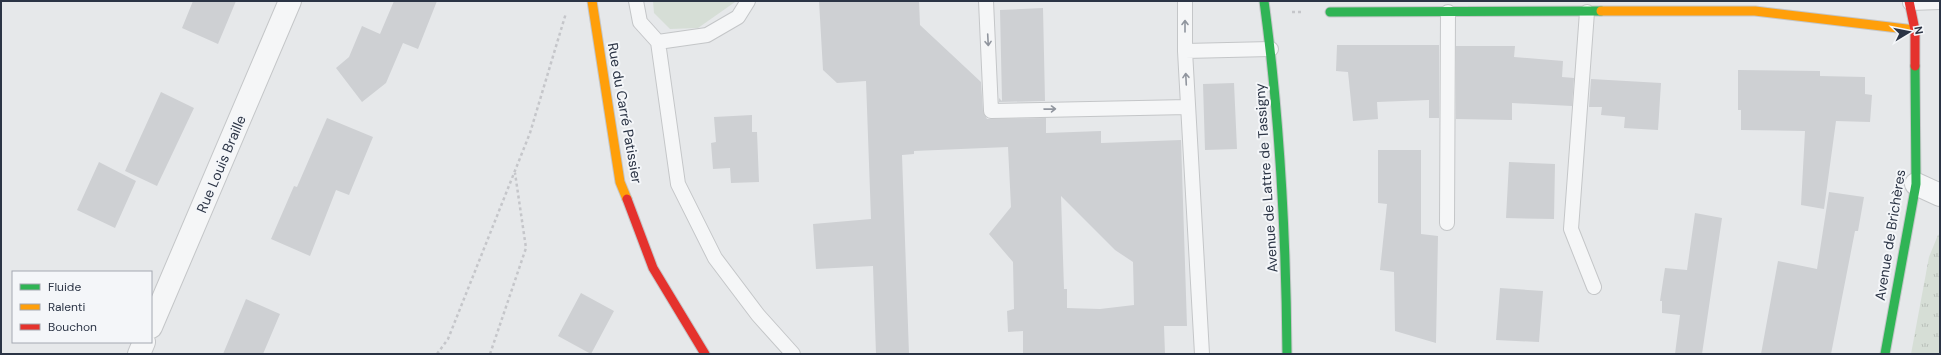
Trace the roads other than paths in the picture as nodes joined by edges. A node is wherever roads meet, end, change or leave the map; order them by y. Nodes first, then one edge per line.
1 (290, 1) edge
2 (592, 1) edge
3 (636, 1) edge
4 (748, 1) edge
5 (986, 1) edge
6 (1185, 1) edge
7 (1264, 1) edge
8 (1910, 2) edge
9 (1940, 2) edge
10 (1330, 12) road end
11 (1448, 12) junction
12 (1587, 12) junction
13 (1915, 30) junction
14 (658, 42) junction
15 (1271, 49) junction
16 (1184, 51) junction
17 (1188, 107) junction
18 (1916, 184) junction
19 (1940, 195) edge
20 (1447, 223) dead end
21 (1594, 287) dead end
22 (152, 325) edge
23 (144, 343) edge
24 (139, 354) edge
25 (705, 354) edge
26 (793, 354) edge
27 (1202, 354) edge
28 (1287, 354) edge
29 (1885, 354) edge

1 - 22 street, Rue Louis Braille
2 - 25 street, Rue du Carré Patissier
3 - 14 lane
4 - 14 lane
5 -> 17 lane
16 -> 6 lane
7 - 15 street, Avenue de Lattre de Tassigny
8 - 9 lane
8 - 13 street, Avenue de Brichères
10 - 11 street
11 - 12 street
11 - 20 lane
12 - 13 street
12 - 21 lane
13 - 18 street, Avenue de Brichères
14 - 26 lane
15 - 16 lane
15 - 28 street, Avenue de Lattre de Tassigny
17 -> 16 lane
17 - 27 lane
18 - 19 street
18 - 29 street, Avenue de Brichères
23 - 24 street

